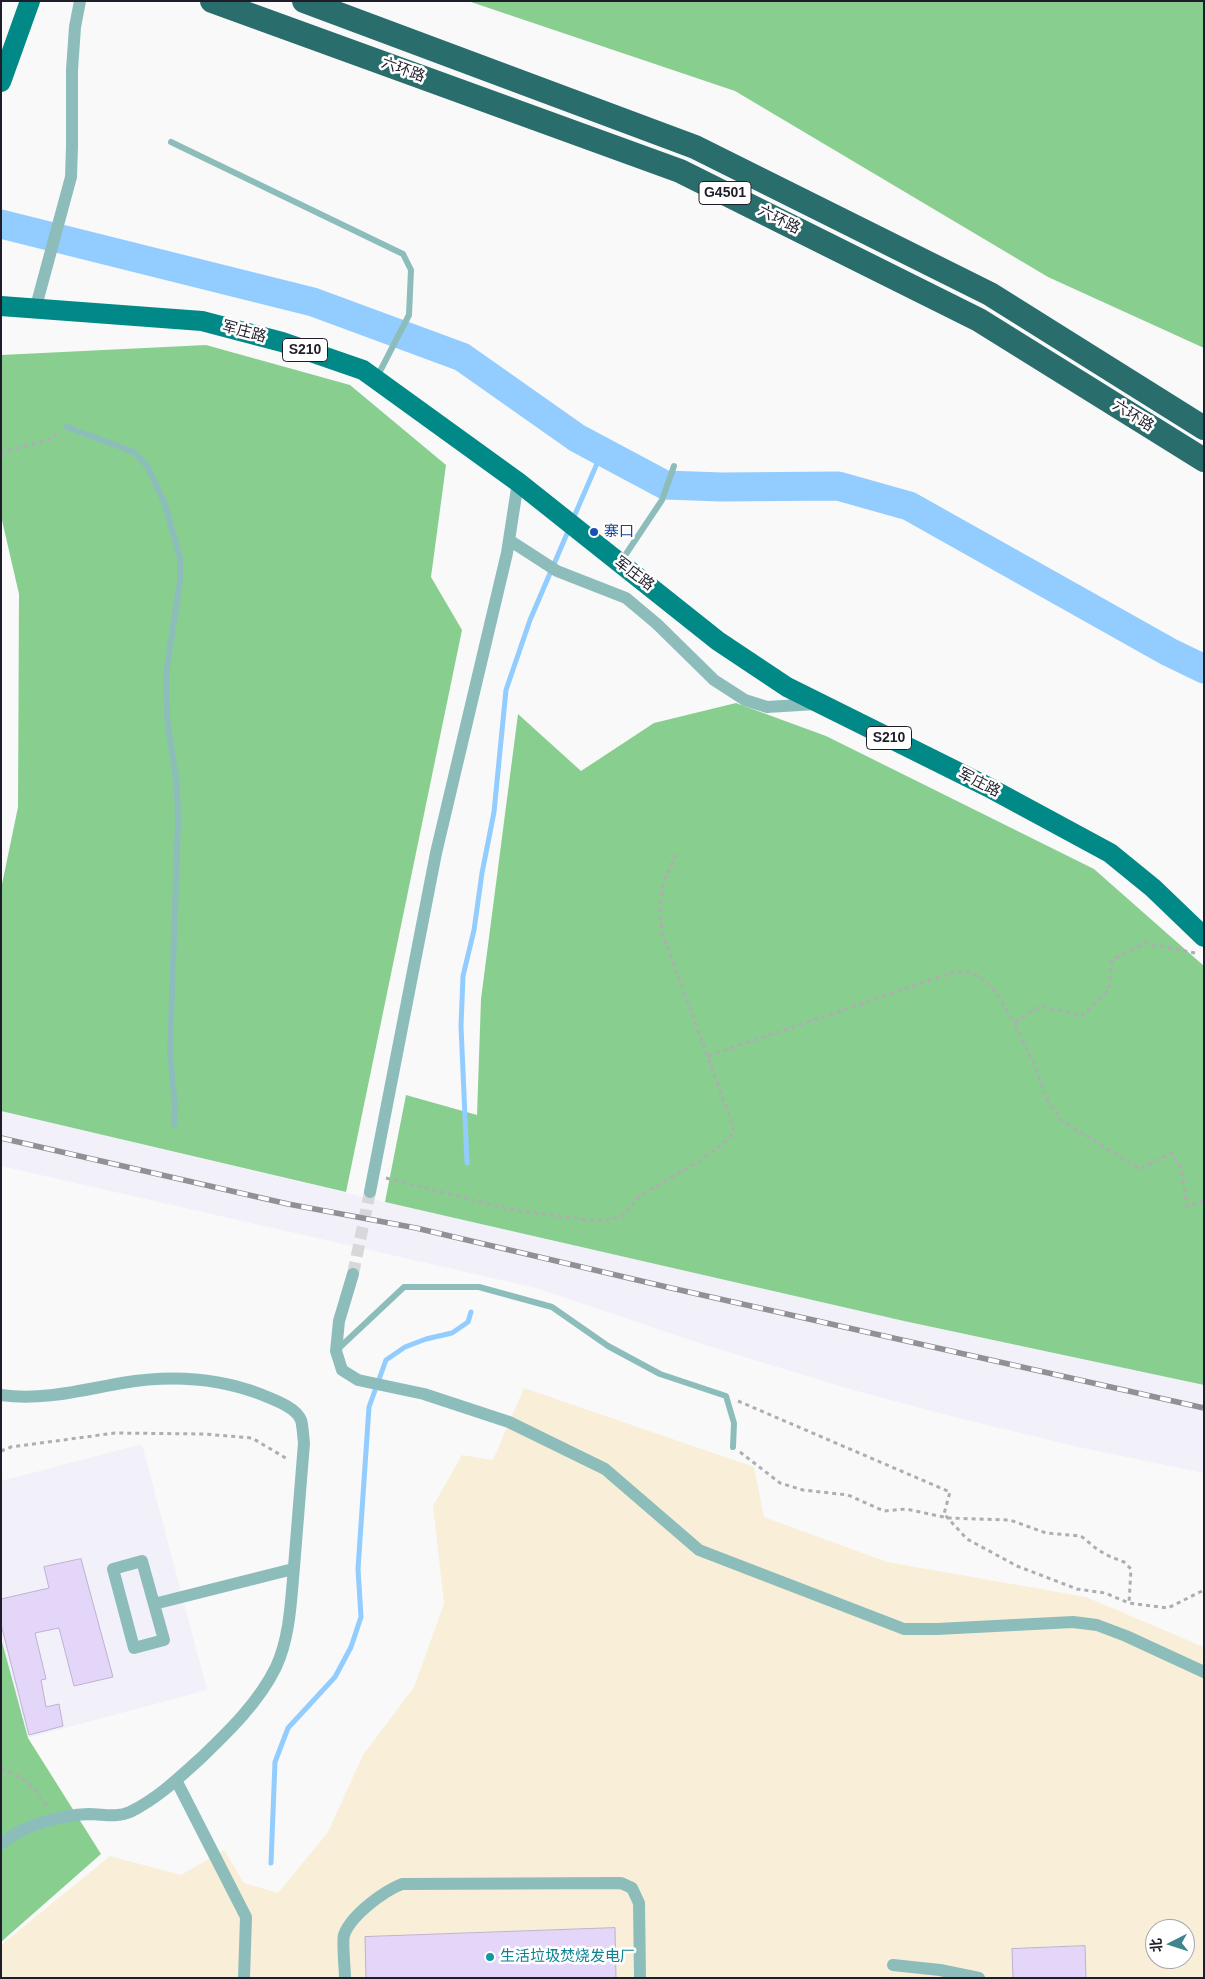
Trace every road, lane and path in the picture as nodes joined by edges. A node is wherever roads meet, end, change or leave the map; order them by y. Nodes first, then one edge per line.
1 (30, 1) edge
2 (80, 1) edge
3 (212, 1) edge
4 (304, 1) edge
5 (1, 82) edge
6 (171, 142) dead end
7 (1, 306) edge
8 (35, 310) junction
9 (376, 379) junction
10 (67, 427) joint
11 (1204, 428) edge
12 (1, 454) edge
13 (1204, 460) edge
14 (674, 466) dead end
15 (518, 482) junction
16 (509, 540) junction
17 (620, 564) junction
18 (819, 703) junction
19 (676, 854) dead end
20 (1201, 945) edge
21 (1014, 1023) junction
22 (708, 1056) junction
23 (174, 1125) dead end
24 (374, 1175) junction
25 (370, 1192) tunnel mouth
26 (1204, 1200) edge
27 (353, 1274) tunnel mouth
28 (336, 1351) junction
29 (1, 1395) edge
30 (726, 1396) junction
31 (733, 1448) joint
32 (1, 1451) edge
33 (302, 1468) junction
34 (948, 1518) junction
35 (293, 1569) junction
36 (1204, 1590) edge
37 (1129, 1603) junction
38 (154, 1604) junction
39 (1204, 1672) edge
40 (1, 1768) edge
41 (176, 1780) junction
42 (55, 1818) junction
43 (1, 1844) edge
44 (894, 1966) dead end
45 (244, 1978) edge
46 (345, 1978) edge
47 (640, 1978) edge
48 (979, 1978) edge

1 - 5 main road
2 - 8 street
3 - 13 highway, 六环路 / G4501
4 - 11 highway, 六环路 / G4501
6 - 9 lane
7 - 8 main road, 军庄路 / S210
8 - 9 main road, 军庄路 / S210
9 - 15 main road, 军庄路 / S210
10 - 12 path
10 - 23 lane
14 - 17 lane
15 - 16 street
15 - 17 main road, 军庄路 / S210
16 - 18 street
16 - 24 street
17 - 18 main road, 军庄路 / S210
18 - 20 main road, 军庄路 / S210
19 - 22 path
20 - 21 path
21 - 22 path
21 - 26 path
22 - 24 path
24 - 25 street
27 - 28 street
28 - 30 lane
28 - 39 street
29 - 33 street
30 - 31 lane
30 - 34 path
31 - 34 path
32 - 33 path
33 - 35 street
34 - 37 path
34 - 37 path
35 - 38 street
35 - 41 street
36 - 37 path
38 - 38 street
40 - 42 path
41 - 42 street
41 - 45 street
42 - 43 street
44 - 48 street
46 - 47 street

